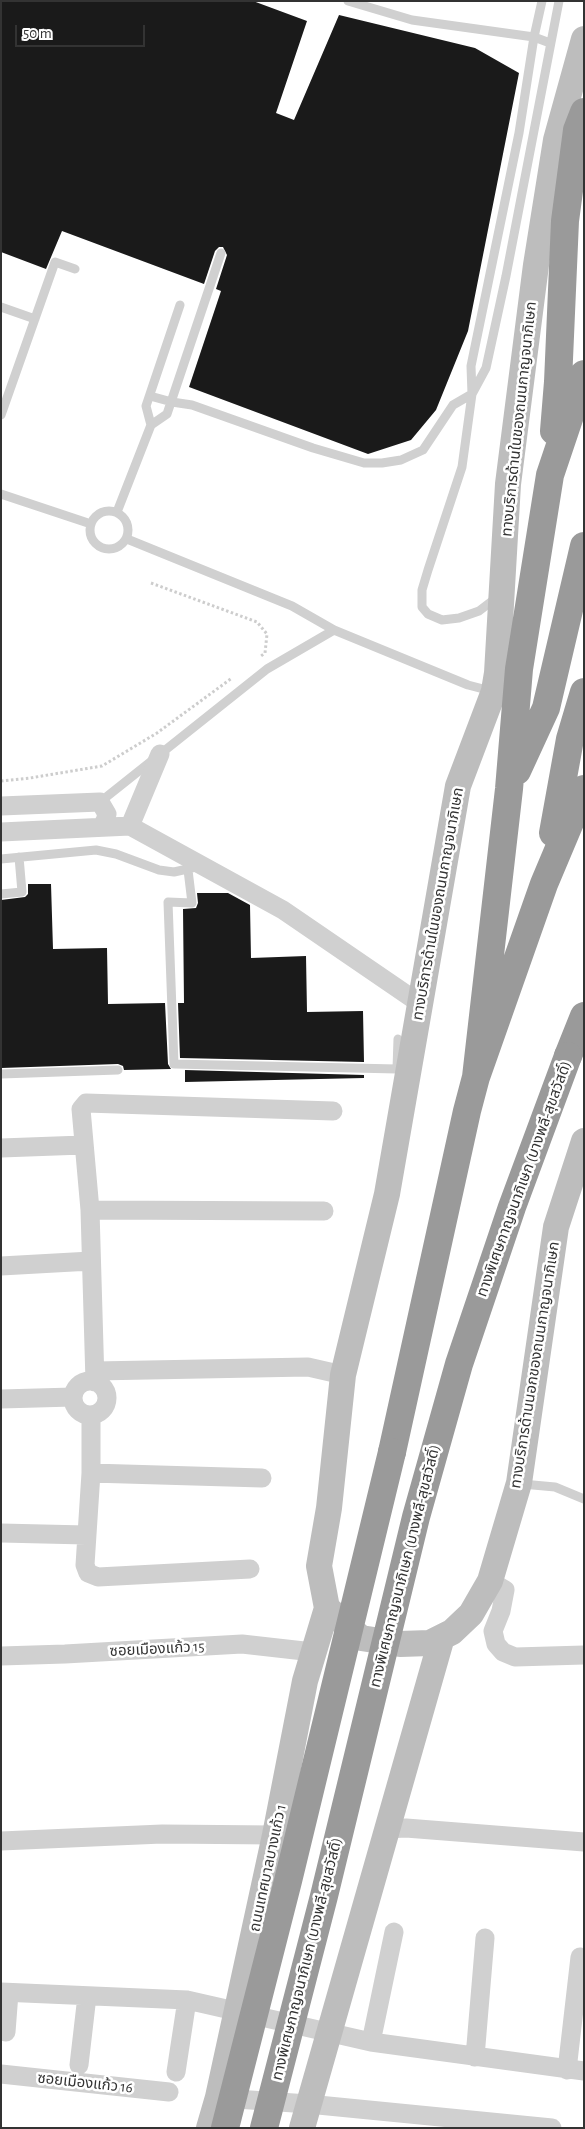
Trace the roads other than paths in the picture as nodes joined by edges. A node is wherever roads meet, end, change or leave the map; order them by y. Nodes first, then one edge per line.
1 (348, 1) edge
2 (542, 1) edge
3 (559, 1) edge
4 (534, 37) junction
5 (584, 40) edge
6 (550, 43) junction
7 (584, 112) edge
8 (221, 253) dead end
9 (75, 269) dead end
10 (180, 306) dead end
11 (1, 307) edge
12 (35, 319) junction
13 (584, 374) edge
14 (472, 394) junction
15 (150, 396) junction
16 (172, 402) junction
17 (1, 415) edge
18 (150, 426) junction
19 (550, 475) junction
20 (1, 494) edge
21 (117, 512) junction
22 (91, 524) junction
23 (126, 539) junction
24 (584, 546) edge
25 (502, 593) junction
26 (334, 630) junction
27 (494, 691) junction
28 (584, 692) edge
29 (160, 754) junction
30 (509, 788) junction
31 (584, 789) edge
32 (100, 802) junction
33 (1, 806) edge
34 (130, 826) junction
35 (101, 827) junction
36 (1, 832) edge
37 (19, 857) junction
38 (1, 858) edge
39 (195, 867) junction
40 (544, 884) junction
41 (1, 894) edge
42 (419, 1003) junction
43 (584, 1016) edge
44 (398, 1039) dead end
45 (118, 1070) dead end
46 (1, 1074) edge
47 (476, 1077) junction
48 (333, 1111) dead end
49 (584, 1142) edge
50 (83, 1145) junction
51 (1, 1148) edge
52 (90, 1210) junction
53 (324, 1211) dead end
54 (91, 1261) junction
55 (1, 1266) edge
56 (343, 1375) junction
57 (95, 1377) junction
58 (73, 1397) junction
59 (1, 1399) edge
60 (91, 1415) junction
61 (91, 1473) junction
62 (262, 1478) dead end
63 (520, 1483) junction
64 (584, 1499) edge
65 (1, 1534) edge
66 (86, 1535) junction
67 (250, 1569) dead end
68 (490, 1581) junction
69 (327, 1608) junction
70 (442, 1637) junction
71 (313, 1652) junction
72 (584, 1655) edge
73 (1, 1656) edge
74 (387, 1829) junction
75 (276, 1834) junction
76 (1, 1841) edge
77 (584, 1842) edge
78 (394, 1932) dead end
79 (486, 1938) dead end
80 (580, 1957) dead end
81 (5, 1992) edge
82 (87, 1996) junction
83 (187, 2000) junction
84 (237, 2011) junction
85 (6, 2032) dead end
86 (329, 2032) junction
87 (371, 2042) junction
88 (475, 2057) junction
89 (79, 2065) dead end
90 (575, 2071) edge
91 (176, 2072) dead end
92 (1, 2074) edge
93 (169, 2092) dead end
94 (218, 2097) junction
95 (305, 2116) edge
96 (208, 2128) edge
97 (225, 2128) edge
98 (264, 2128) edge
99 (552, 2128) edge

1 - 4 lane
2 - 4 lane
3 - 6 lane
4 - 6 lane
4 - 14 lane
5 - 25 main road, ทางบริการด้านในของถนนกาญจนาภิเษก
6 - 14 lane
7 - 19 highway
8 - 16 lane
9 - 12 lane
10 - 15 lane
11 - 12 lane
12 - 17 lane
13 - 19 highway
14 - 16 lane
14 - 25 lane
15 - 16 lane
15 - 18 lane
16 - 18 lane
18 - 21 lane
19 - 30 highway
20 - 22 lane
21 - 22 lane
21 - 23 lane
22 - 23 lane
23 - 26 lane
24 - 30 highway
25 - 27 main road, ทางบริการด้านในของถนนกาญจนาภิเษก
26 - 27 lane
26 - 29 lane
27 - 42 main road, ทางบริการด้านในของถนนกาญจนาภิเษก
28 - 40 highway
29 - 32 lane
29 - 34 street
30 - 47 highway
31 - 40 highway
32 - 33 street
32 - 35 street
34 - 35 street
34 - 39 street
35 - 36 street
37 - 38 lane
37 - 39 lane
37 - 41 lane
39 - 42 street
39 - 44 lane
40 - 47 highway
42 - 56 main road, ทางบริการด้านในของถนนกาญจนาภิเษก
43 - 98 highway, ทางพิเศษกาญจนาภิเษก (บางพลี-สุขสวัสดิ์), bridge
45 - 46 lane
47 - 97 highway, bridge
48 - 50 street
49 - 63 main road, ทางบริการด้านนอกของถนนกาญจนาภิเษก
50 - 51 street
50 - 52 street
52 - 53 street
52 - 54 street
54 - 55 street
54 - 57 street
56 - 57 street
56 - 69 main road, ทางบริการด้านในของถนนกาญจนาภิเษก
57 - 58 street
57 - 60 street
58 - 59 street
58 - 60 street
60 - 61 street
61 - 62 street
61 - 66 street
63 - 64 lane
63 - 68 main road, ทางบริการด้านนอกของถนนกาญจนาภิเษก
65 - 66 street
66 - 67 street
68 - 70 main road, ทางบริการด้านนอกของถนนกาญจนาภิเษก
68 - 72 street
69 - 70 main road, ทางบริการด้านนอกของถนนกาญจนาภิเษก
69 - 71 main road, ถนนเทศบาลบางแก้ว 1
70 - 74 main road
71 - 73 street, ซอยเมืองแก้ว 15
71 - 75 main road, ถนนเทศบาลบางแก้ว 1
74 - 77 street
74 - 86 main road
75 - 76 street
75 - 84 main road, ถนนเทศบาลบางแก้ว 1
78 - 87 street
79 - 88 street
80 - 90 street
81 - 82 street
81 - 85 street
82 - 83 street
82 - 89 street
83 - 84 street
83 - 91 street
84 - 86 street
84 - 94 main road, ถนนเทศบาลบางแก้ว 1
86 - 87 street
86 - 95 main road
87 - 88 street
88 - 90 street
92 - 93 street, ซอยเมืองแก้ว 16
94 - 95 street
94 - 96 main road, ถนนเทศบาลบางแก้ว 1
95 - 99 street

